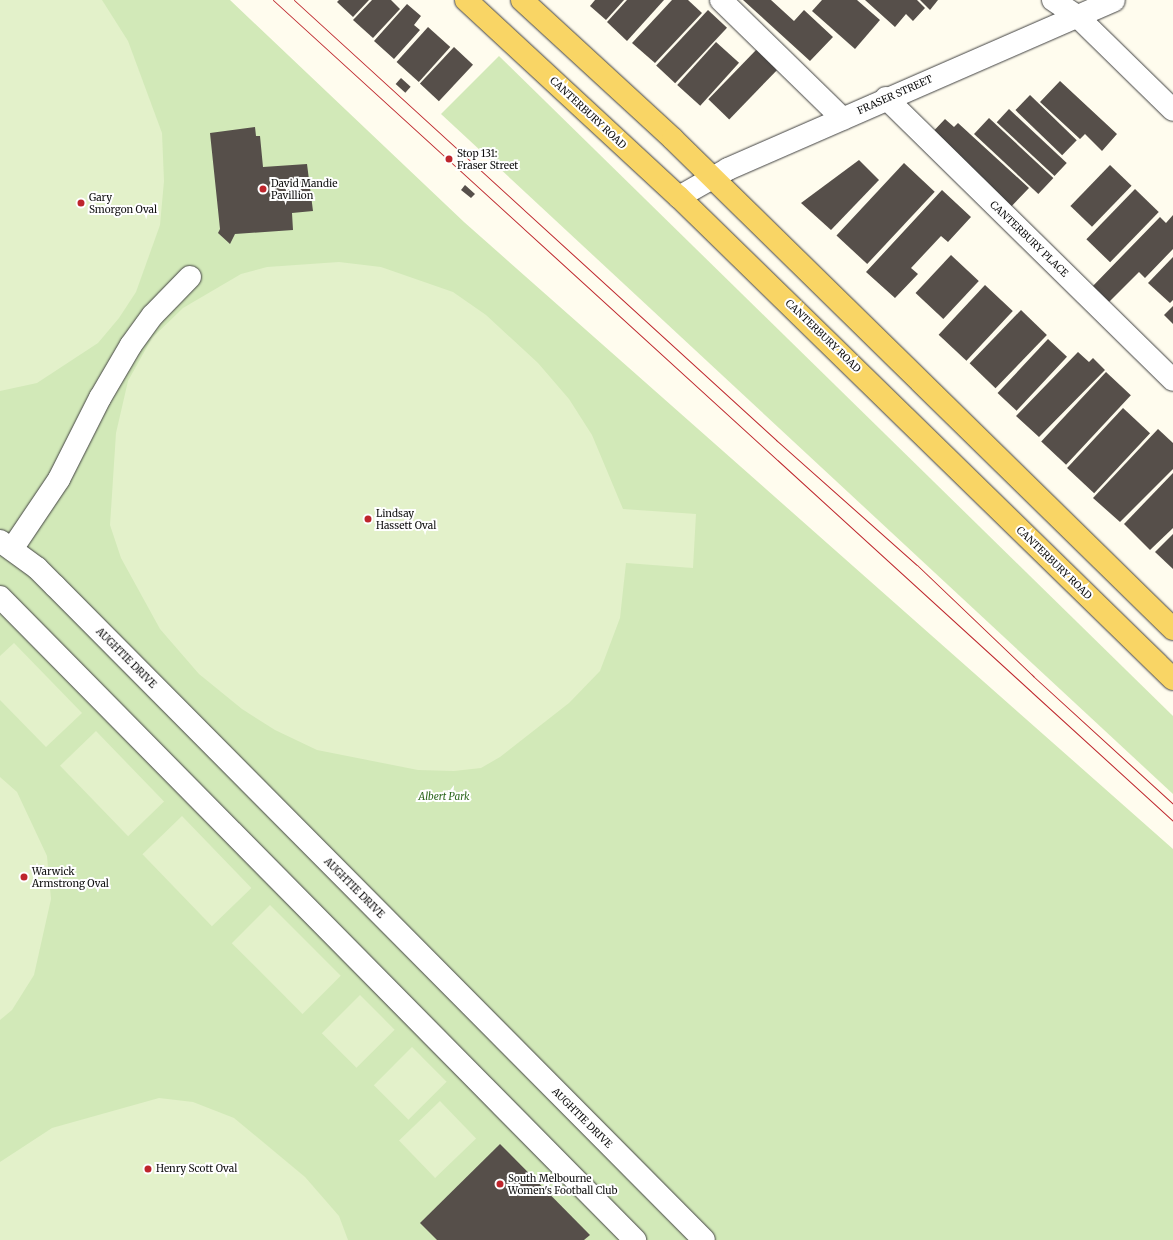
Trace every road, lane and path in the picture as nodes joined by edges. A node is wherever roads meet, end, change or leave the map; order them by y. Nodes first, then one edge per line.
1 (466, 0) edge
2 (522, 0) edge
3 (721, 0) edge
4 (1052, 0) edge
5 (1114, 0) edge
6 (1078, 16) junction
7 (886, 98) junction
8 (1173, 110) edge
9 (843, 119) junction
10 (712, 177) junction
11 (679, 197) junction
12 (190, 277) dead end
13 (1173, 380) edge
14 (6, 545) edge
15 (0, 597) edge
16 (1173, 629) edge
17 (1173, 679) edge
18 (635, 1240) edge
19 (704, 1240) edge

1 - 11 main road, CANTERBURY ROAD
2 - 10 main road
3 - 9 street
4 - 6 street
5 - 6 street, FRASER STREET
6 - 7 street, FRASER STREET
6 - 8 street
7 - 9 street, FRASER STREET
7 - 13 street, CANTERBURY PLACE
9 - 10 street, FRASER STREET
10 - 11 street, FRASER STREET
10 - 16 main road
11 - 17 main road, CANTERBURY ROAD
12 - 14 street
14 - 19 street, AUGHTIE DRIVE
15 - 18 street

